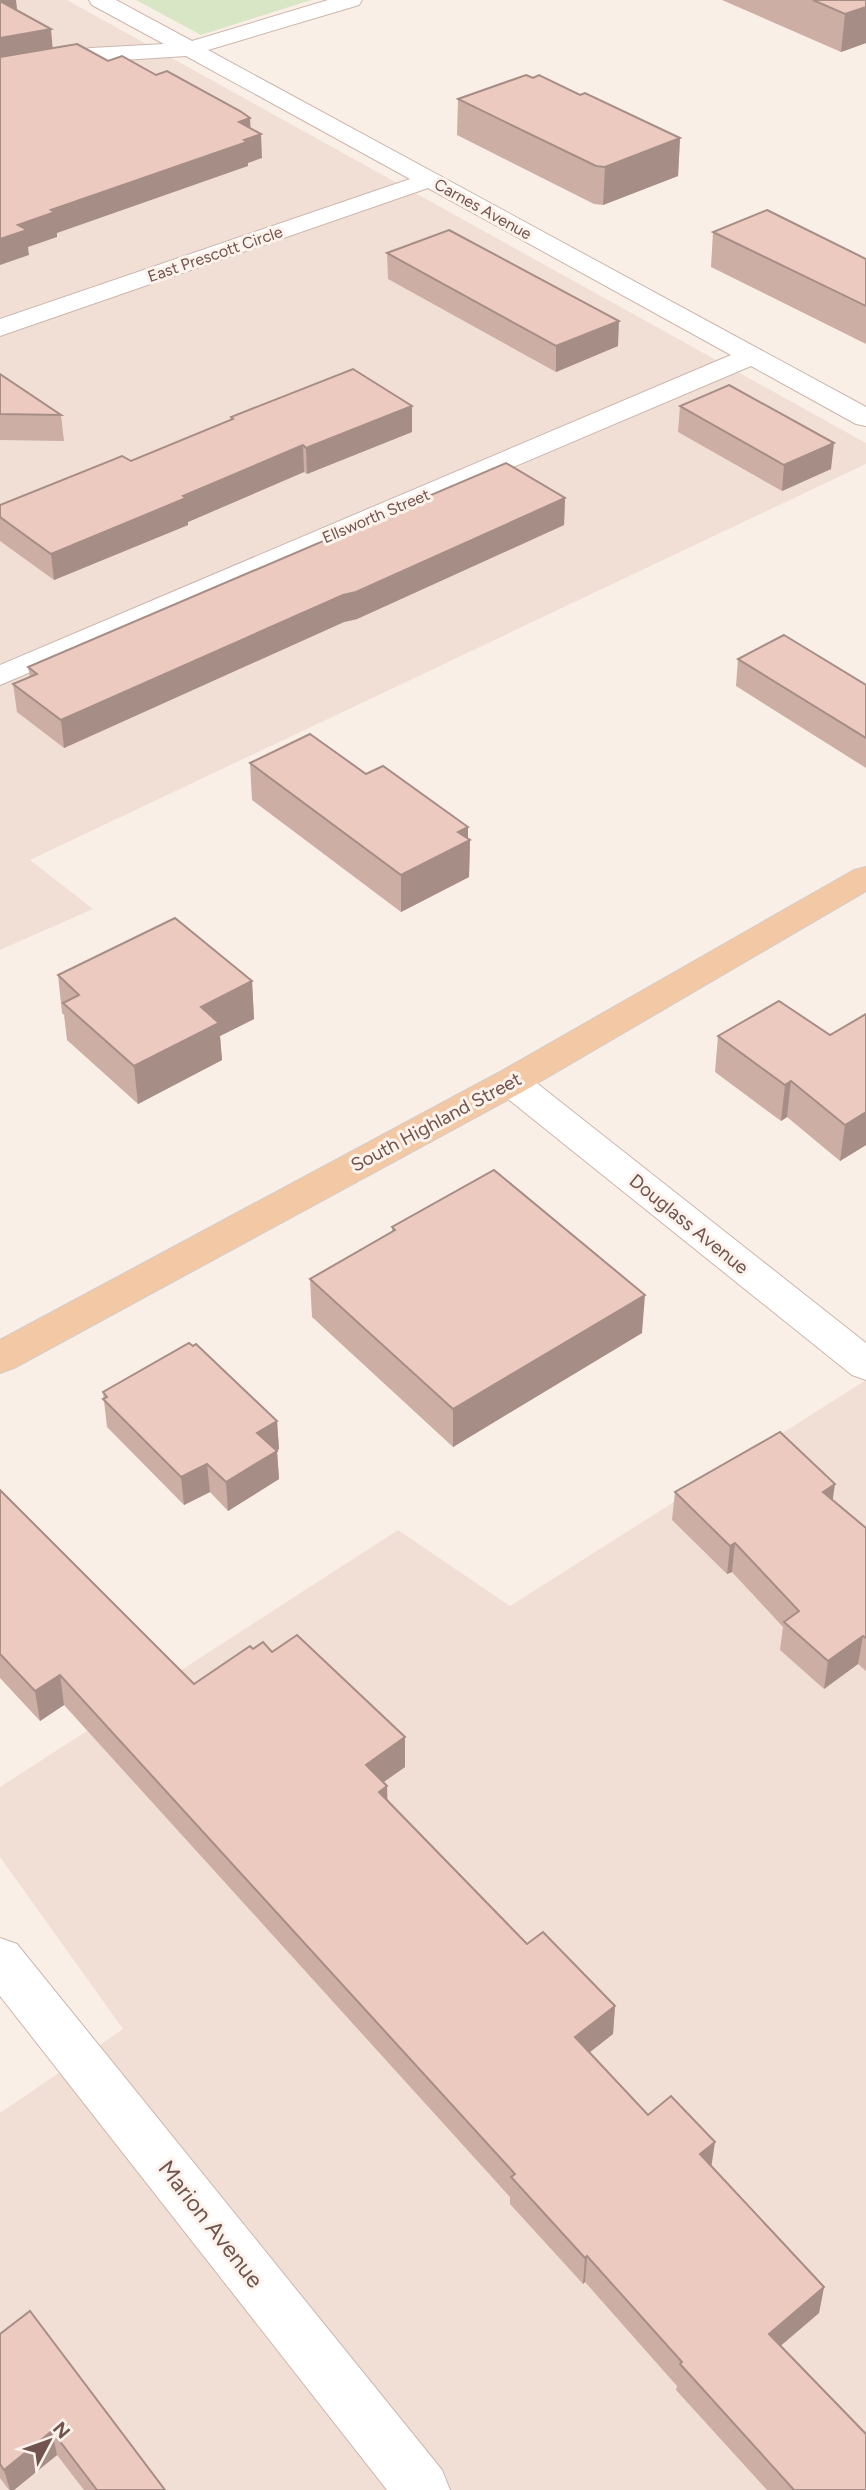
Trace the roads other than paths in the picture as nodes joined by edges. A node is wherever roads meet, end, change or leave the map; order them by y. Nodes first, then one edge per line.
1 (100, 0) edge
2 (351, 0) edge
3 (189, 49) junction
4 (0, 72) edge
5 (429, 180) junction
6 (0, 328) edge
7 (751, 356) junction
8 (866, 418) edge
9 (0, 676) edge
10 (866, 877) edge
11 (511, 1082) junction
12 (0, 1358) edge
13 (866, 1365) edge
14 (0, 1959) edge
15 (422, 2490) edge

1 - 3 street, Carnes Avenue
2 - 3 street
3 - 4 street
3 - 5 street, Carnes Avenue
5 - 6 street, East Prescott Circle
5 - 7 street, Carnes Avenue
7 - 8 street, Carnes Avenue
7 - 9 street, Ellsworth Street
10 - 11 main road, South Highland Street
11 - 12 main road, South Highland Street
11 - 13 street, Douglass Avenue
14 - 15 street, Marion Avenue

